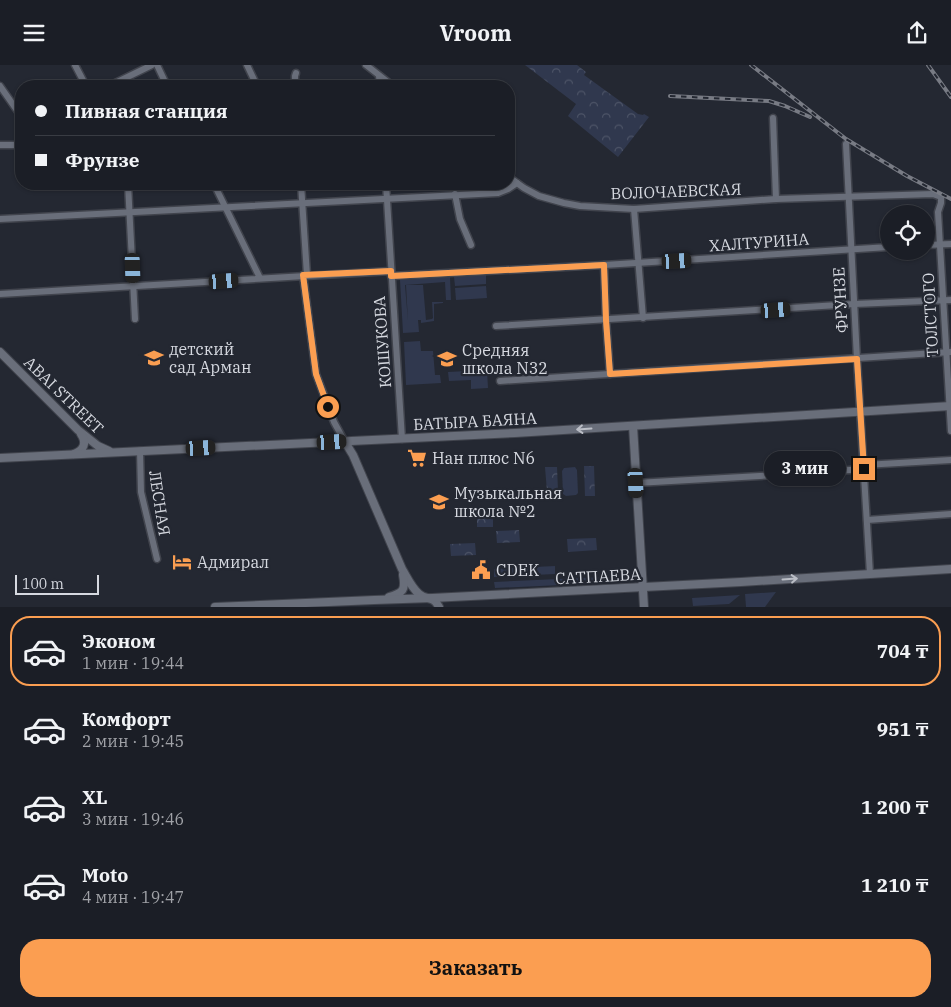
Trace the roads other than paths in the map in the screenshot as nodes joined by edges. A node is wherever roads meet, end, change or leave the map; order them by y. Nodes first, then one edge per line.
1 (75, 65) edge
2 (152, 65) edge
3 (158, 65) edge
4 (246, 65) edge
5 (366, 65) edge
6 (296, 73) dead end
7 (380, 76) junction
8 (83, 80) edge
9 (121, 80) edge
10 (165, 80) edge
11 (254, 80) edge
12 (295, 80) edge
13 (380, 80) edge
14 (385, 80) edge
15 (0, 86) edge
16 (15, 107) edge
17 (774, 118) dead end
18 (846, 144) dead end
19 (0, 145) edge
20 (15, 145) edge
21 (517, 183) edge
22 (129, 190) edge
23 (217, 190) edge
24 (301, 190) edge
25 (386, 190) edge
26 (507, 190) edge
27 (455, 194) junction
28 (848, 197) junction
29 (941, 197) joint
30 (387, 199) junction
31 (776, 199) junction
32 (302, 202) junction
33 (226, 207) junction
34 (634, 209) junction
35 (131, 212) junction
36 (0, 219) edge
37 (951, 244) edge
38 (471, 245) dead end
39 (935, 245) edge
40 (939, 245) junction
41 (880, 248) edge
42 (851, 250) junction
43 (638, 263) junction
44 (604, 265) junction
45 (391, 273) junction
46 (305, 275) junction
47 (260, 278) junction
48 (134, 286) junction
49 (0, 294) edge
50 (951, 299) edge
51 (943, 300) junction
52 (854, 304) junction
53 (643, 318) junction
54 (135, 319) dead end
55 (606, 320) junction
56 (496, 327) dead end
57 (0, 352) edge
58 (948, 352) edge
59 (857, 359) junction
60 (610, 374) junction
61 (500, 381) dead end
62 (950, 406) edge
63 (860, 412) junction
64 (633, 426) junction
65 (78, 430) junction
66 (951, 431) edge
67 (402, 439) junction
68 (360, 441) junction
69 (344, 442) junction
70 (140, 451) junction
71 (112, 452) junction
72 (70, 455) junction
73 (353, 455) junction
74 (0, 458) edge
75 (951, 460) edge
76 (864, 467) junction
77 (636, 483) junction
78 (951, 514) edge
79 (867, 520) junction
80 (157, 559) dead end
81 (402, 569) junction
82 (951, 569) edge
83 (870, 574) junction
84 (411, 583) junction
85 (643, 587) junction
86 (403, 599) junction
87 (432, 599) junction
88 (378, 600) junction
89 (216, 607) edge
90 (439, 607) edge
91 (644, 607) edge

1 - 8 street
2 - 9 street
3 - 10 street
4 - 11 street
5 - 7 street
6 - 12 street
7 - 13 street
7 - 14 street
15 - 16 street
17 - 31 street
18 - 28 street, ФРУНЗЕ
19 - 20 street
21 - 34 street, ВОЛОЧАЕВСКАЯ
22 - 35 street
23 - 33 street
24 - 32 street
25 - 30 street, КОШУКОВА
26 - 27 street
27 - 30 street
27 - 38 street
28 - 29 street, ВОЛОЧАЕВСКАЯ
28 - 31 street, ВОЛОЧАЕВСКАЯ
28 - 42 street, ФРУНЗЕ
29 - 40 street, ТОЛСТОГО
30 - 32 street
30 - 45 street, КОШУКОВА
31 - 34 street, ВОЛОЧАЕВСКАЯ
32 - 33 street
32 - 46 street
33 - 35 street
33 - 47 street
34 - 43 street
35 - 36 street
35 - 48 street
37 - 40 street
39 - 40 street
40 - 51 street, ТОЛСТОГО
41 - 42 street, ХАЛТУРИНА
42 - 43 street, ХАЛТУРИНА
42 - 52 street, ФРУНЗЕ
43 - 44 street, ХАЛТУРИНА
43 - 53 street
44 - 45 street, ХАЛТУРИНА
44 - 55 street
45 - 46 street, ХАЛТУРИНА
45 - 67 street, КОШУКОВА
46 - 47 street, ХАЛТУРИНА
46 - 69 street
47 - 48 street, ХАЛТУРИНА
48 - 49 street, ХАЛТУРИНА
48 - 54 street
50 - 51 street
51 - 52 street
51 - 58 street, ТОЛСТОГО
52 - 53 street
52 - 59 street, ФРУНЗЕ
53 - 55 street
55 - 56 street
55 - 60 street
57 - 65 street, ABAI STREET
58 - 59 street
58 - 62 street, ТОЛСТОГО
59 - 60 street
59 - 63 street, ФРУНЗЕ
60 - 61 street
62 - 63 street, БАТЫРА БАЯНА
62 - 66 street, ТОЛСТОГО
63 - 64 street, БАТЫРА БАЯНА
63 - 76 street, ФРУНЗЕ
64 -> 67 street, БАТЫРА БАЯНА
64 - 77 street
65 - 71 street, ABAI STREET
65 - 72 street
67 - 68 street, БАТЫРА БАЯНА
68 - 69 street, БАТЫРА БАЯНА
68 - 73 street
69 - 70 street, БАТЫРА БАЯНА
69 - 73 street
70 - 71 street, БАТЫРА БАЯНА
70 - 80 street, ЛЕСНАЯ
71 - 72 street, БАТЫРА БАЯНА
72 - 74 street, БАТЫРА БАЯНА
73 - 81 street
75 - 76 street
76 - 77 street
76 - 79 street, ФРУНЗЕ
77 - 85 street
78 - 79 street
79 - 83 street, ФРУНЗЕ
81 - 84 street
81 - 88 street
82 - 83 street, САТПАЕВА
85 -> 83 street, САТПАЕВА
84 - 86 street
84 - 87 street
85 - 87 street, САТПАЕВА
85 - 91 street
86 - 87 street, САТПАЕВА
86 - 88 street, САТПАЕВА
87 - 90 street
88 - 89 street, САТПАЕВА

